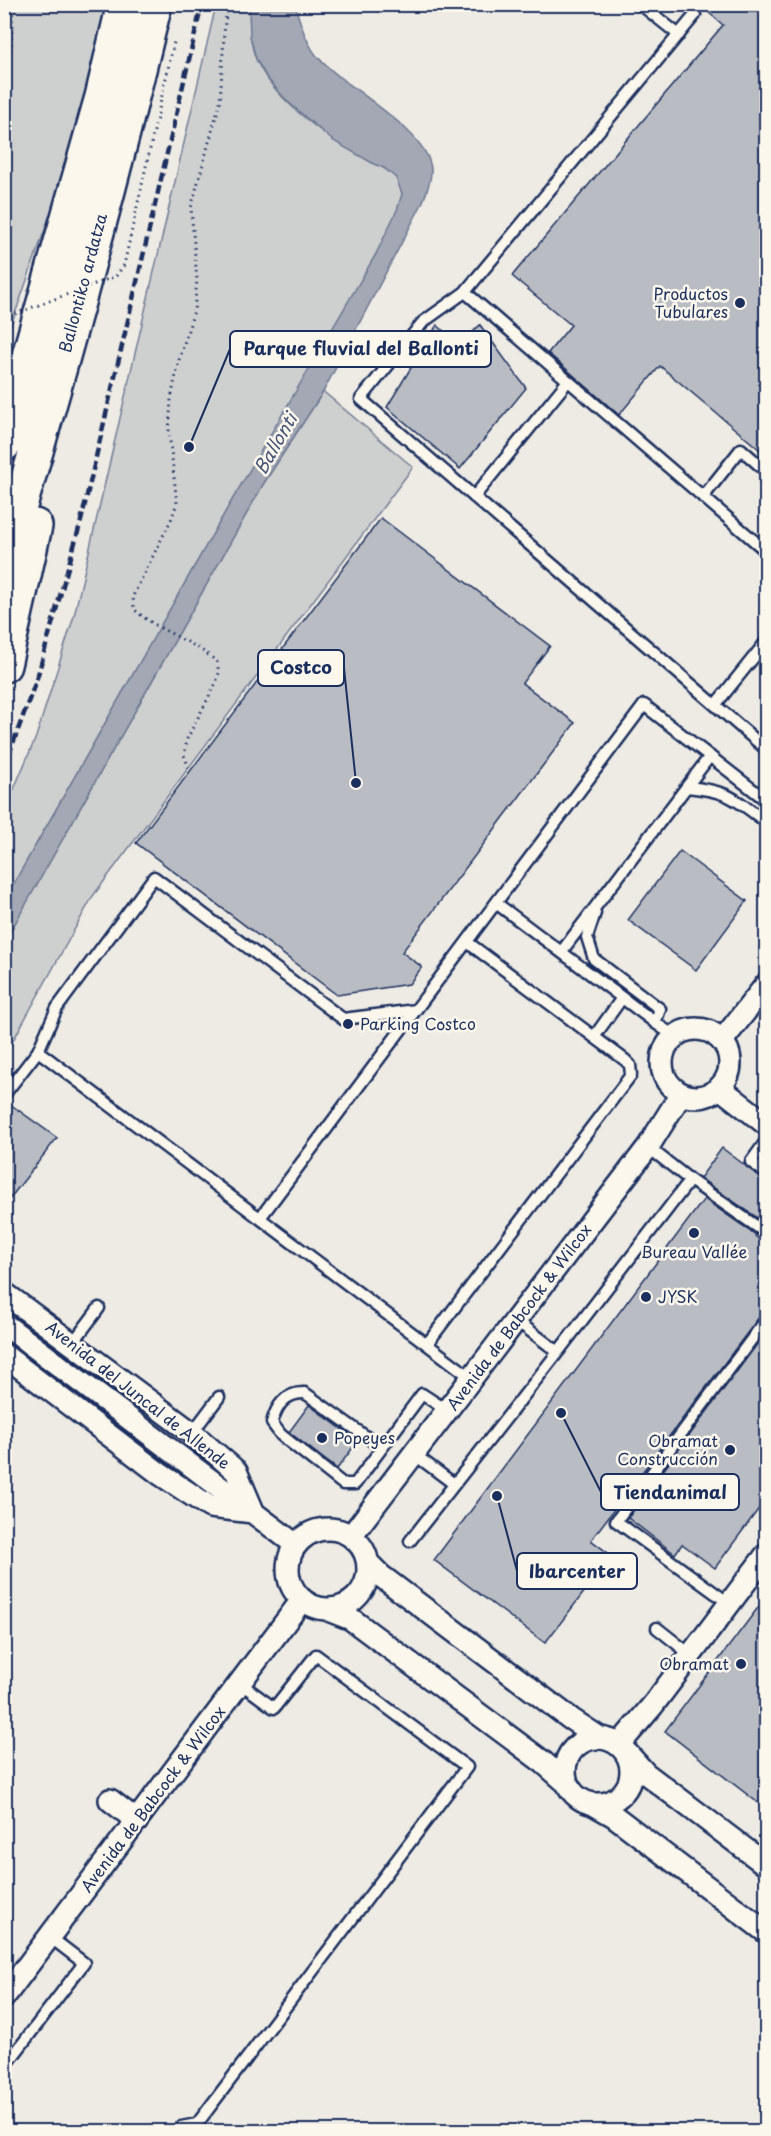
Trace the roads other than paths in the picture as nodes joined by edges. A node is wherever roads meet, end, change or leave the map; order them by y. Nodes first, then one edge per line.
1 (124, 4) edge
2 (155, 4) edge
3 (640, 4) edge
4 (695, 15) dead end
5 (679, 35) junction
6 (465, 292) junction
7 (26, 365) junction
8 (567, 382) junction
9 (54, 391) junction
10 (4, 416) edge
11 (4, 444) edge
12 (766, 471) edge
13 (474, 497) junction
14 (703, 497) junction
15 (766, 551) edge
16 (4, 560) edge
17 (766, 642) edge
18 (4, 665) edge
19 (716, 704) junction
20 (766, 749) edge
21 (710, 756) junction
22 (687, 787) junction
23 (766, 800) edge
24 (766, 822) edge
25 (496, 903) junction
26 (599, 904) junction
27 (467, 942) junction
28 (562, 951) junction
29 (766, 985) edge
30 (622, 998) junction
31 (416, 1010) junction
32 (655, 1023) junction
33 (675, 1036) junction
34 (594, 1037) junction
35 (722, 1041) junction
36 (39, 1051) junction
37 (720, 1088) junction
38 (681, 1094) junction
39 (4, 1095) edge
40 (766, 1124) edge
41 (766, 1141) edge
42 (648, 1147) junction
43 (766, 1173) edge
44 (690, 1180) junction
45 (260, 1218) junction
46 (766, 1233) edge
47 (4, 1293) edge
48 (99, 1308) dead end
49 (517, 1320) junction
50 (766, 1320) edge
51 (4, 1324) edge
52 (72, 1344) junction
53 (427, 1344) junction
54 (558, 1352) junction
55 (4, 1355) edge
56 (473, 1379) junction
57 (219, 1397) dead end
58 (448, 1411) junction
59 (192, 1433) junction
60 (382, 1448) junction
61 (414, 1454) junction
62 (454, 1484) junction
63 (254, 1512) junction
64 (351, 1536) junction
65 (410, 1541) dead end
66 (296, 1545) junction
67 (766, 1555) edge
68 (368, 1563) junction
69 (302, 1600) junction
70 (730, 1604) junction
71 (328, 1610) junction
72 (657, 1628) dead end
73 (691, 1655) junction
74 (240, 1683) junction
75 (615, 1745) junction
76 (567, 1783) junction
77 (110, 1800) dead end
78 (593, 1804) junction
79 (137, 1821) junction
80 (766, 1865) edge
81 (766, 1932) edge
82 (50, 1937) junction
83 (4, 1997) edge
84 (4, 2068) edge
85 (178, 2132) edge

1 - 7 main road, Ballontiko ardatza
2 - 9 main road, Ballontiko ardatza
3 - 5 lane
4 - 5 lane
5 - 6 lane
6 - 8 lane
6 - 13 lane
7 - 10 main road
7 - 11 main road, Ballontiko ardatza
8 - 13 lane
8 - 14 lane
9 - 16 main road, Ballontiko ardatza
9 - 18 main road
12 - 14 lane
13 - 19 lane
14 - 15 lane
17 - 19 lane
19 - 20 lane
21 - 22 lane
21 - 23 lane
21 - 25 lane
22 - 24 lane
22 - 26 lane
25 - 27 lane
25 - 28 lane
26 - 28 lane
26 - 32 lane
27 - 31 lane
27 - 34 lane
28 - 30 lane
29 - 35 street
30 - 32 lane
30 - 34 lane
31 - 36 lane
31 - 45 lane
32 - 33 lane
33 - 35 street
33 - 38 street
34 - 53 lane
35 - 37 street
36 - 39 lane
36 - 45 lane
37 - 38 street
37 - 40 street
38 - 42 street, Avenida de Babcock & Wilcox
41 - 43 lane
42 - 44 lane
42 - 49 street, Avenida de Babcock & Wilcox
44 - 46 lane
44 - 54 lane
45 - 53 lane
47 - 52 street, Avenida del Juncal de Allende
48 - 52 lane
49 - 54 lane
49 - 56 street, Avenida de Babcock & Wilcox
50 - 70 lane
51 - 63 street, Avenida del Juncal de Allende
52 - 59 street, Avenida del Juncal de Allende
53 - 56 lane
54 - 62 lane
55 - 63 street
56 - 58 street, Avenida de Babcock & Wilcox
57 - 59 lane
58 - 60 lane
58 - 61 street, Avenida de Babcock & Wilcox
59 - 63 street, Avenida del Juncal de Allende
60 - 60 lane
61 - 62 lane
61 - 64 street, Avenida de Babcock & Wilcox
62 - 65 lane
63 - 66 street, Avenida del Juncal de Allende
64 - 66 street
64 - 68 street
66 - 69 street
67 - 70 street
68 - 71 street
68 - 75 street
69 - 71 street
69 - 74 street, Avenida de Babcock & Wilcox
70 - 73 street
71 - 76 street
72 - 73 lane
73 - 75 street
74 - 79 street, Avenida de Babcock & Wilcox
74 - 85 lane
75 - 76 street
75 - 78 street
75 - 80 street
76 - 78 street
77 - 79 street
78 - 81 street
79 - 82 street, Avenida de Babcock & Wilcox
82 - 83 street, Avenida de Babcock & Wilcox
82 - 84 lane

